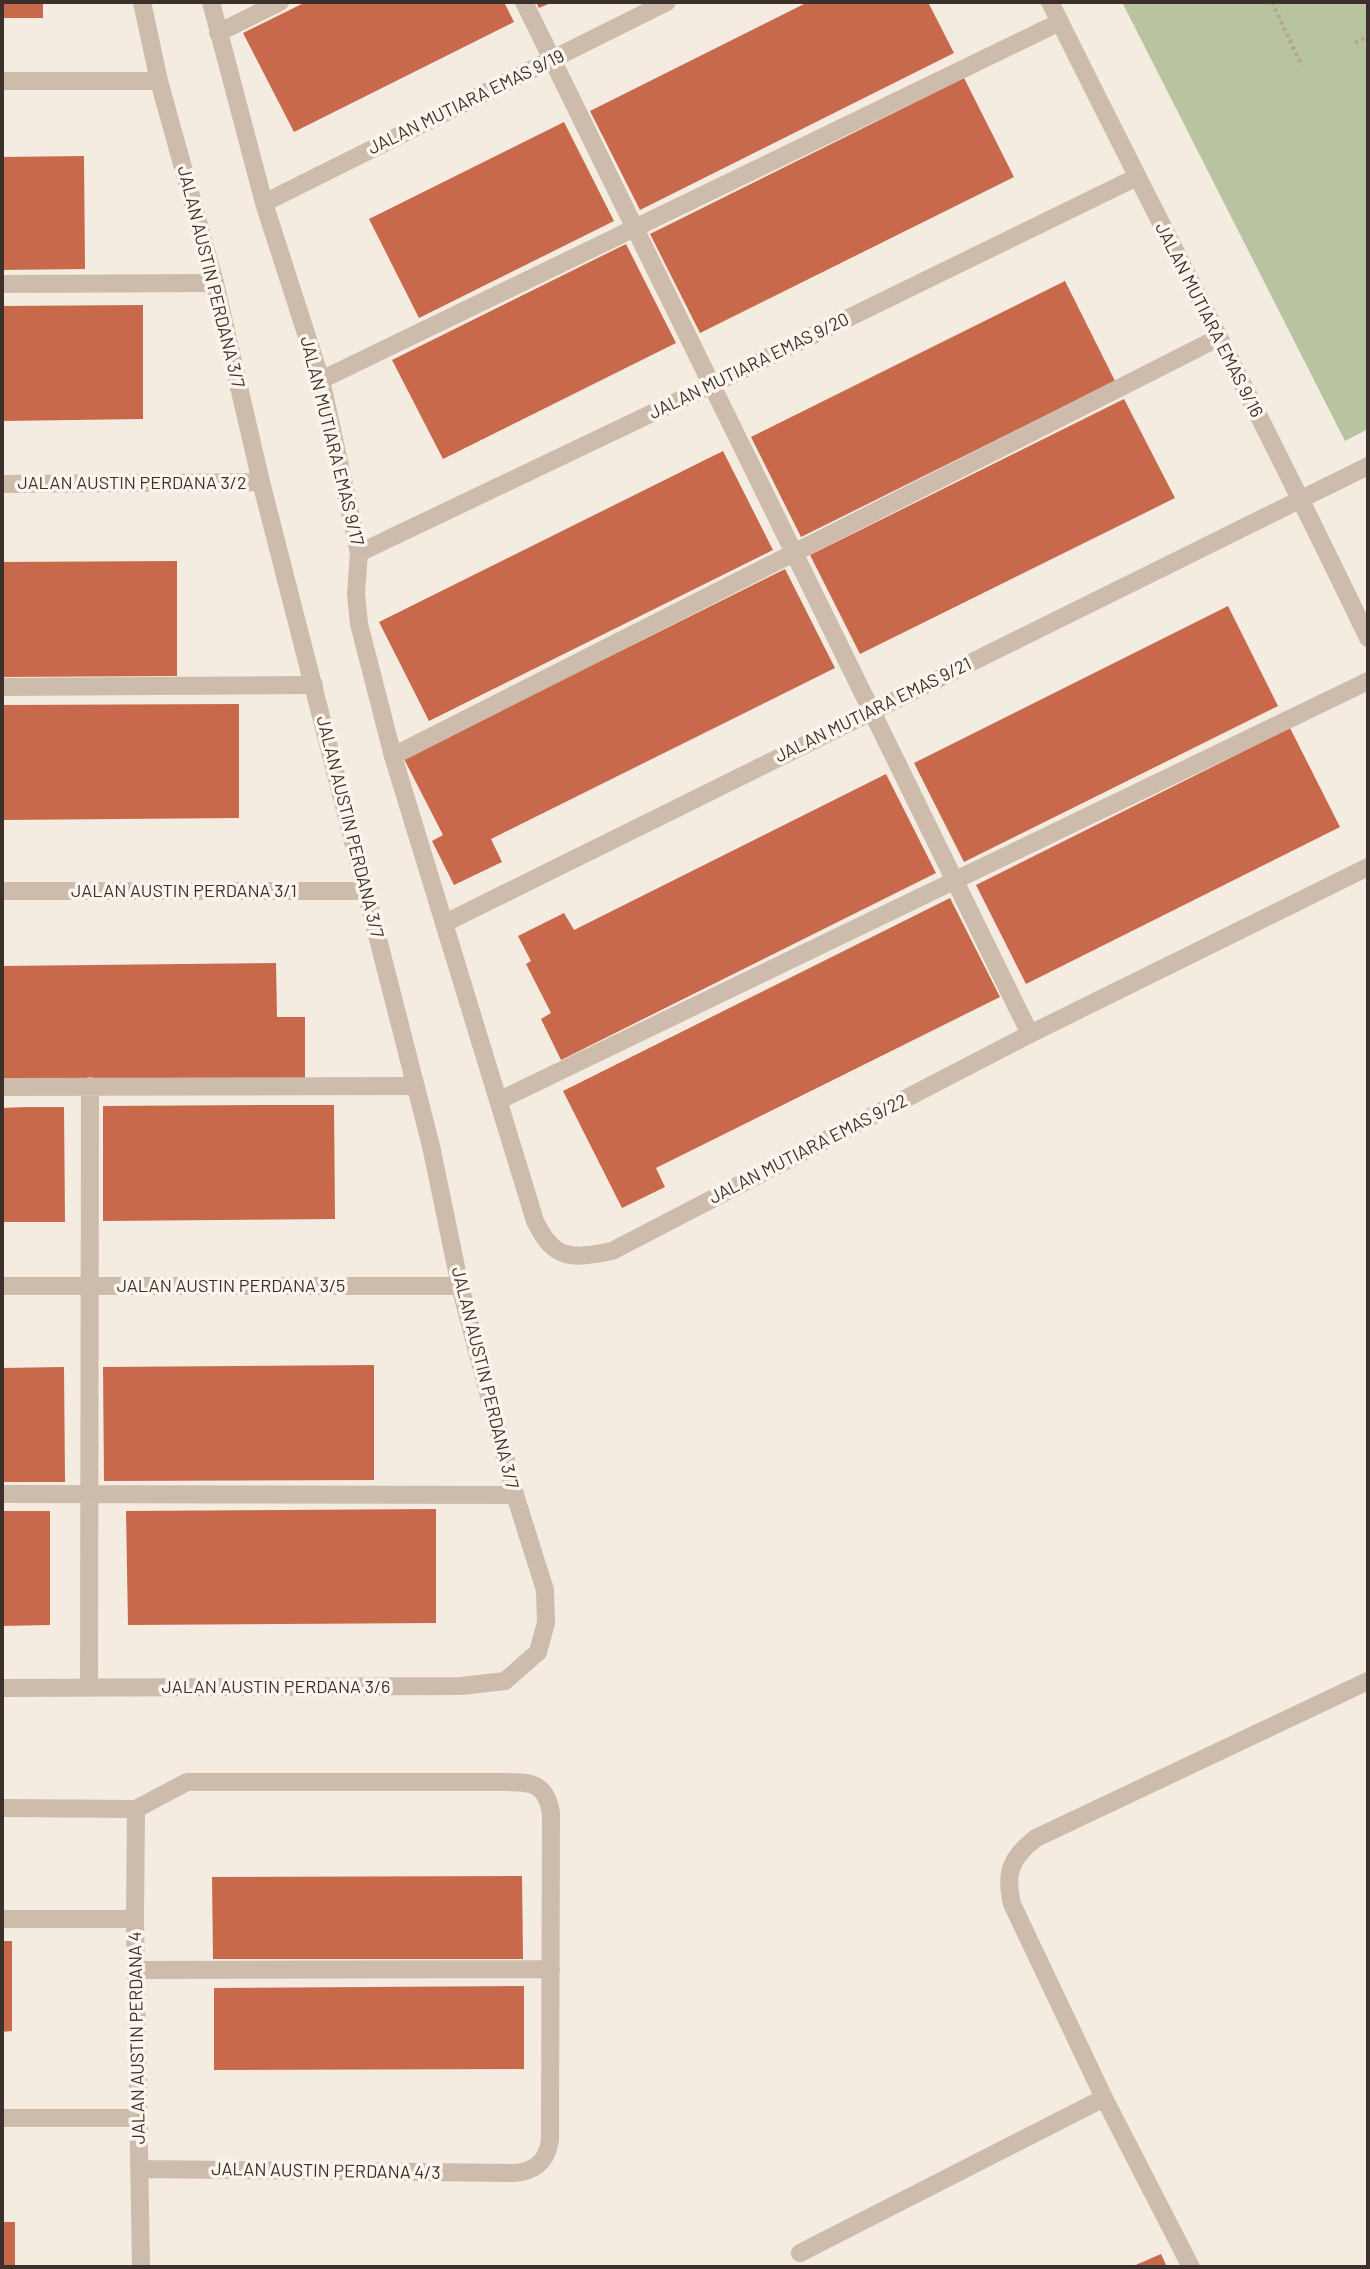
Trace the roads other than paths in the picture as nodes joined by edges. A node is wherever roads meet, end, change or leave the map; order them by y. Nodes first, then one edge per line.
1 (142, 2) edge
2 (211, 2) edge
3 (280, 2) edge
4 (524, 2) edge
5 (667, 2) edge
6 (1050, 2) edge
7 (1060, 22) junction
8 (218, 33) junction
9 (552, 60) junction
10 (2, 81) edge
11 (159, 81) junction
12 (1137, 177) junction
13 (264, 203) junction
14 (634, 228) junction
15 (215, 283) junction
16 (2, 284) edge
17 (1218, 338) junction
18 (321, 380) junction
19 (711, 385) junction
20 (1368, 466) edge
21 (261, 482) junction
22 (2, 484) edge
23 (1301, 498) junction
24 (794, 552) junction
25 (359, 553) junction
26 (1368, 638) edge
27 (1368, 681) edge
28 (314, 685) junction
29 (2, 687) edge
30 (871, 711) junction
31 (393, 756) junction
32 (1368, 867) edge
33 (954, 881) junction
34 (2, 891) edge
35 (366, 891) junction
36 (445, 923) junction
37 (1030, 1034) junction
38 (90, 1086) junction
39 (415, 1086) junction
40 (2, 1087) edge
41 (500, 1101) junction
42 (90, 1285) junction
43 (2, 1286) edge
44 (460, 1286) junction
45 (2, 1494) edge
46 (89, 1494) junction
47 (515, 1495) junction
48 (538, 1652) joint
49 (1368, 1681) edge
50 (89, 1687) junction
51 (2, 1688) edge
52 (2, 1808) edge
53 (136, 1808) junction
54 (2, 1919) edge
55 (135, 1919) junction
56 (551, 1969) junction
57 (136, 1970) junction
58 (1104, 2098) junction
59 (2, 2118) edge
60 (139, 2118) junction
61 (140, 2169) junction
62 (800, 2253) dead end
63 (141, 2267) edge
64 (1191, 2267) edge

1 - 11 street, JALAN AUSTIN PERDANA 3/7
2 - 8 street, JALAN MUTIARA EMAS 9/17
3 - 8 street
4 - 9 street
5 - 9 street, JALAN MUTIARA EMAS 9/19
6 - 7 street, JALAN MUTIARA EMAS 9/16
7 - 12 street, JALAN MUTIARA EMAS 9/16
7 - 14 street
8 - 13 street, JALAN MUTIARA EMAS 9/17
9 - 13 street, JALAN MUTIARA EMAS 9/19
9 - 14 street
10 - 11 street
11 - 15 street, JALAN AUSTIN PERDANA 3/7
12 - 17 street, JALAN MUTIARA EMAS 9/16
12 - 19 street, JALAN MUTIARA EMAS 9/20
13 - 18 street, JALAN MUTIARA EMAS 9/17
14 - 18 street
14 - 19 street
15 - 16 street
15 - 21 street, JALAN AUSTIN PERDANA 3/7
17 - 23 street, JALAN MUTIARA EMAS 9/16
17 - 24 street
18 - 25 street, JALAN MUTIARA EMAS 9/17
19 - 24 street
19 - 25 street, JALAN MUTIARA EMAS 9/20
20 - 23 street, JALAN MUTIARA EMAS 9/21
21 - 22 street, JALAN AUSTIN PERDANA 3/2
21 - 28 street, JALAN AUSTIN PERDANA 3/7
23 - 26 street, JALAN MUTIARA EMAS 9/16
23 - 30 street, JALAN MUTIARA EMAS 9/21
24 - 30 street
24 - 31 street
25 - 31 street, JALAN MUTIARA EMAS 9/17
27 - 33 street
28 - 29 street
28 - 35 street, JALAN AUSTIN PERDANA 3/7
30 - 33 street
30 - 36 street, JALAN MUTIARA EMAS 9/21
31 - 36 street, JALAN MUTIARA EMAS 9/17
32 - 37 street, JALAN MUTIARA EMAS 9/22
33 - 37 street
33 - 41 street
34 - 35 street, JALAN AUSTIN PERDANA 3/1
35 - 39 street, JALAN AUSTIN PERDANA 3/7
36 - 41 street, JALAN MUTIARA EMAS 9/22
37 - 41 street, JALAN MUTIARA EMAS 9/22
38 - 39 street
38 - 40 street
38 - 42 street
39 - 44 street, JALAN AUSTIN PERDANA 3/7
42 - 43 street, JALAN AUSTIN PERDANA 3/5
42 - 44 street, JALAN AUSTIN PERDANA 3/5
42 - 46 street
44 - 47 street, JALAN AUSTIN PERDANA 3/7
45 - 46 street
46 - 47 street
46 - 50 street
47 - 48 street, JALAN AUSTIN PERDANA 3/7
48 - 50 street, JALAN AUSTIN PERDANA 3/6
49 - 58 street
50 - 51 street, JALAN AUSTIN PERDANA 3/6
52 - 53 street
53 - 55 street, JALAN AUSTIN PERDANA 4
53 - 56 street
54 - 55 street
55 - 57 street, JALAN AUSTIN PERDANA 4
56 - 57 street
56 - 61 street, JALAN AUSTIN PERDANA 4/3
57 - 60 street, JALAN AUSTIN PERDANA 4
58 - 62 street
58 - 64 street
59 - 60 street
60 - 61 street, JALAN AUSTIN PERDANA 4
61 - 63 street, JALAN AUSTIN PERDANA 4

